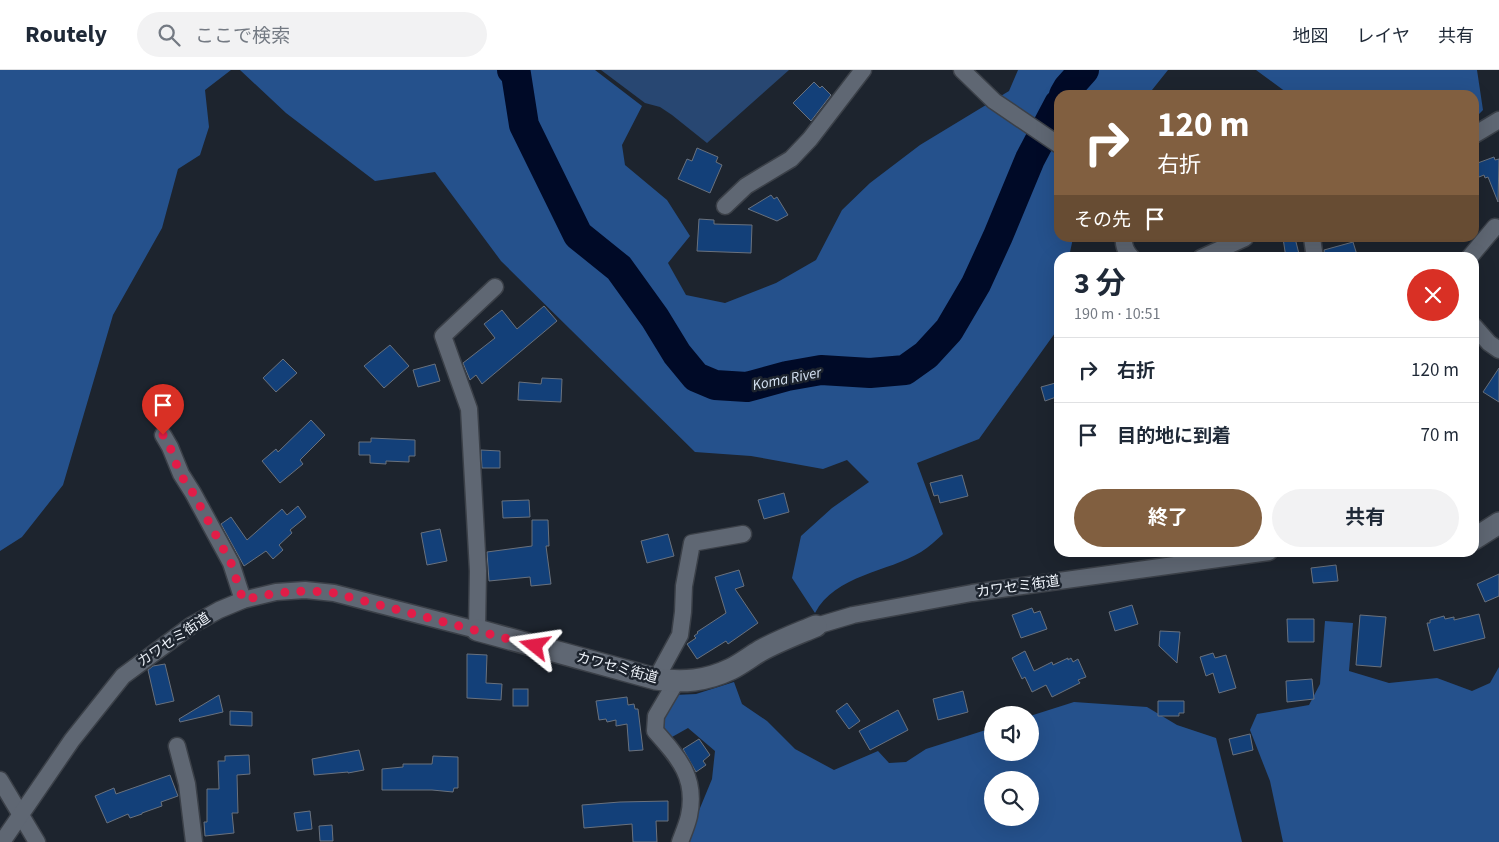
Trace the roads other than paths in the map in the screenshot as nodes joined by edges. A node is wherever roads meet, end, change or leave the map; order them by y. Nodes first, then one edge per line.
1 (863, 70) edge
2 (962, 70) edge
3 (1499, 120) edge
4 (1479, 132) edge
5 (1054, 142) edge
6 (726, 206) dead end
7 (1495, 226) dead end
8 (1236, 242) edge
9 (1214, 252) edge
10 (1474, 252) edge
11 (495, 287) dead end
12 (1479, 332) edge
13 (1499, 350) edge
14 (163, 435) dead end
15 (1497, 530) edge
16 (743, 534) dead end
17 (1479, 537) edge
18 (1233, 557) edge
19 (243, 600) junction
20 (816, 626) joint
21 (477, 630) junction
22 (666, 681) junction
23 (177, 746) dead end
24 (0, 780) edge
25 (22, 815) junction
26 (2, 842) edge
27 (38, 842) edge
28 (194, 842) edge
29 (680, 842) edge

1 - 6 street
2 - 5 street
3 - 4 street
7 - 10 street
8 - 9 street
11 - 21 street
12 - 13 street
14 - 19 street
15 - 17 street
16 - 22 street
18 - 20 street, カワセミ街道
19 - 21 street, カワセミ街道
19 - 25 street, カワセミ街道
20 - 22 street, カワセミ街道
21 - 22 street, カワセミ街道
22 - 29 street
23 - 28 street
24 - 25 street
25 - 26 street, カワセミ街道
25 - 27 street

